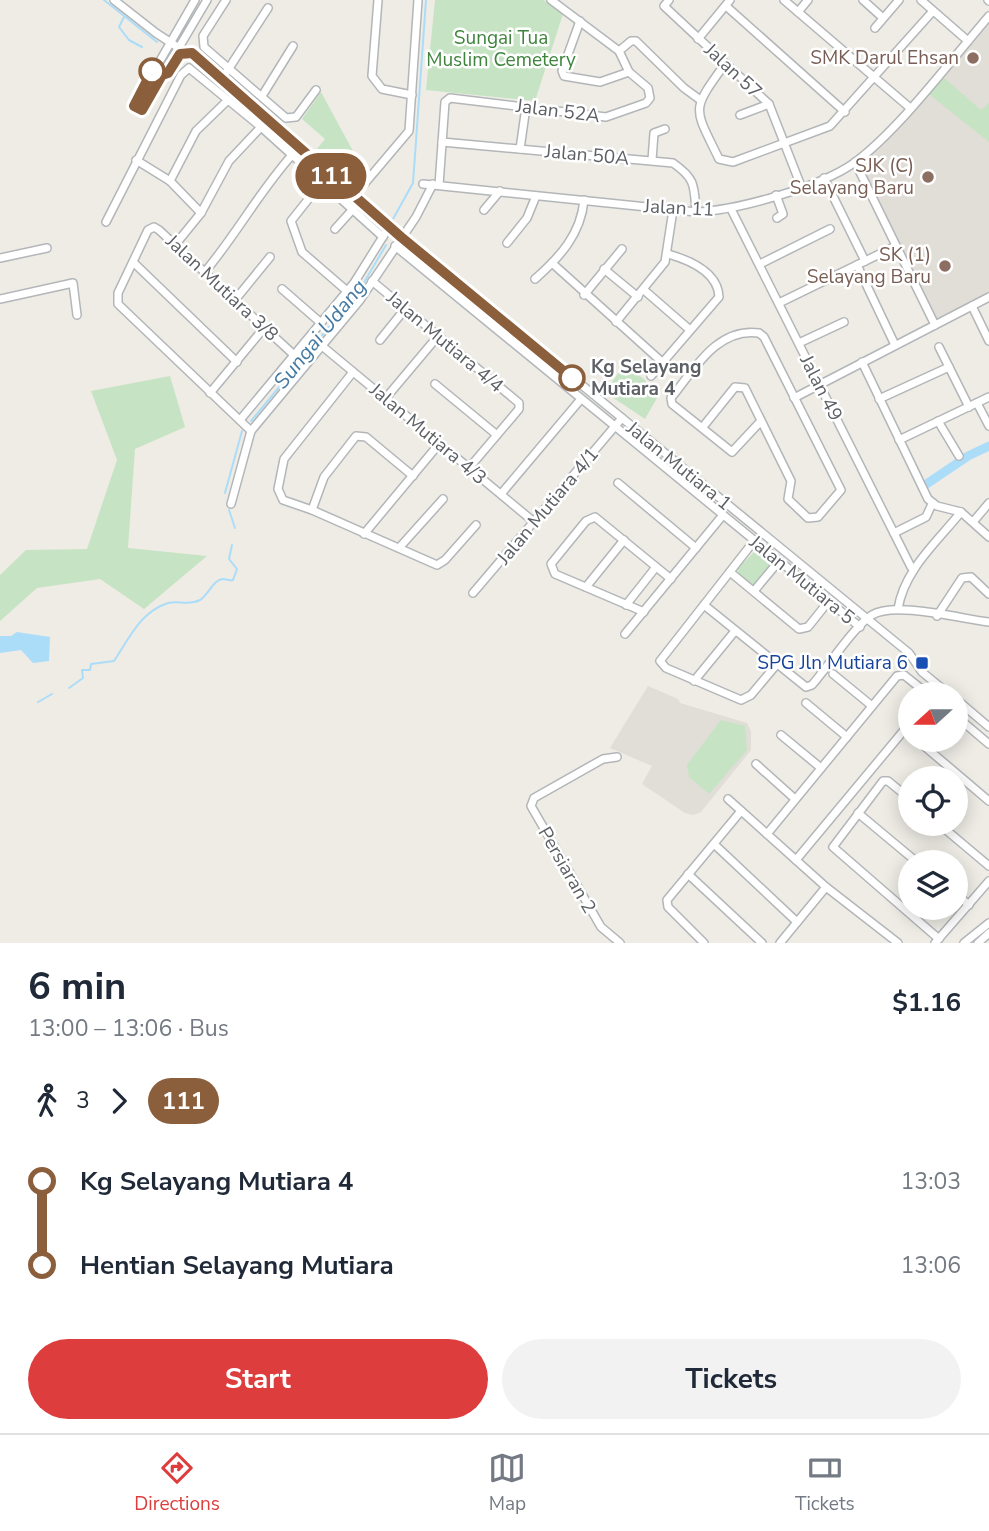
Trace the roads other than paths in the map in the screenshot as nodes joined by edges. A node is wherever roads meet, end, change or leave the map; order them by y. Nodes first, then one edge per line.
1 (114, 0) edge
2 (195, 0) edge
3 (207, 0) edge
4 (226, 0) edge
5 (378, 0) edge
6 (418, 0) edge
7 (551, 0) edge
8 (784, 0) edge
9 (808, 0) edge
10 (863, 0) edge
11 (899, 0) edge
12 (921, 0) edge
13 (666, 3) edge
14 (728, 3) edge
15 (268, 8) dead end
16 (933, 11) junction
17 (798, 12) junction
18 (989, 16) edge
19 (883, 18) junction
20 (580, 21) junction
21 (191, 26) junction
22 (178, 27) junction
23 (875, 28) dead end
24 (156, 33) junction
25 (698, 38) junction
26 (170, 41) junction
27 (968, 41) junction
28 (179, 46) junction
29 (293, 46) dead end
30 (619, 51) junction
31 (163, 53) junction
32 (192, 53) junction
33 (725, 64) junction
34 (230, 69) junction
35 (629, 72) junction
36 (162, 75) junction
37 (875, 78) junction
38 (222, 79) junction
39 (316, 90) dead end
40 (412, 94) junction
41 (262, 96) junction
42 (699, 99) junction
43 (228, 100) junction
44 (769, 104) junction
45 (526, 107) junction
46 (909, 107) junction
47 (845, 112) junction
48 (740, 115) dead end
49 (261, 127) junction
50 (666, 129) dead end
51 (442, 142) junction
52 (785, 144) junction
53 (520, 149) junction
54 (292, 155) junction
55 (136, 160) junction
56 (652, 160) junction
57 (855, 162) junction
58 (824, 178) junction
59 (170, 181) junction
60 (322, 182) junction
61 (423, 184) dead end
62 (436, 185) junction
63 (801, 187) junction
64 (500, 191) junction
65 (536, 195) junction
66 (776, 195) junction
67 (354, 196) junction
68 (583, 200) junction
69 (353, 209) junction
70 (732, 209) junction
71 (484, 210) dead end
72 (673, 210) junction
73 (696, 212) junction
74 (201, 213) junction
75 (777, 218) dead end
76 (106, 222) dead end
77 (389, 227) junction
78 (335, 229) dead end
79 (830, 229) dead end
80 (383, 237) junction
81 (401, 237) junction
82 (507, 243) dead end
83 (175, 245) junction
84 (395, 246) junction
85 (896, 246) junction
86 (47, 248) dead end
87 (622, 249) dead end
88 (668, 254) junction
89 (270, 257) dead end
90 (0, 258) edge
91 (133, 261) junction
92 (865, 261) junction
93 (552, 263) junction
94 (760, 264) junction
95 (857, 265) junction
96 (604, 269) junction
97 (205, 273) junction
98 (535, 278) dead end
99 (372, 281) junction
100 (282, 289) dead end
101 (347, 291) junction
102 (641, 294) junction
103 (584, 295) junction
104 (989, 297) edge
105 (0, 299) edge
106 (234, 300) junction
107 (779, 303) junction
108 (972, 306) junction
109 (405, 309) junction
110 (77, 315) dead end
111 (616, 322) junction
112 (844, 322) dead end
113 (321, 323) junction
114 (935, 325) junction
115 (264, 328) junction
116 (690, 330) junction
117 (438, 336) junction
118 (380, 340) dead end
119 (989, 341) edge
120 (799, 343) junction
121 (895, 345) junction
122 (322, 346) junction
123 (939, 347) dead end
124 (294, 355) junction
125 (237, 362) junction
126 (662, 362) junction
127 (862, 362) junction
128 (949, 367) junction
129 (353, 372) junction
130 (651, 376) dead end
131 (435, 384) dead end
132 (820, 385) junction
133 (211, 393) junction
134 (989, 397) edge
135 (794, 398) junction
136 (385, 399) junction
137 (879, 399) junction
138 (581, 400) junction
139 (977, 402) junction
140 (969, 407) junction
141 (622, 418) junction
142 (240, 420) junction
143 (938, 421) junction
144 (760, 422) junction
145 (989, 426) edge
146 (614, 427) junction
147 (702, 428) junction
148 (251, 431) junction
149 (497, 435) junction
150 (899, 440) junction
151 (439, 444) junction
152 (959, 456) dead end
153 (469, 468) junction
154 (413, 476) junction
155 (618, 483) dead end
156 (501, 495) junction
157 (443, 499) dead end
158 (989, 503) edge
159 (231, 504) dead end
160 (932, 504) junction
161 (312, 510) junction
162 (961, 512) junction
163 (723, 515) junction
164 (534, 522) junction
165 (973, 522) junction
166 (476, 525) dead end
167 (894, 533) junction
168 (364, 534) junction
169 (989, 537) edge
170 (624, 540) junction
171 (754, 541) junction
172 (399, 548) junction
173 (696, 548) junction
174 (779, 561) junction
175 (656, 566) junction
176 (911, 567) dead end
177 (730, 572) junction
178 (671, 579) junction
179 (586, 587) junction
180 (754, 591) junction
181 (473, 593) dead end
182 (989, 594) edge
183 (828, 602) junction
184 (626, 605) junction
185 (704, 605) junction
186 (898, 609) junction
187 (644, 612) junction
188 (937, 616) junction
189 (867, 619) junction
190 (989, 622) edge
191 (860, 627) junction
192 (735, 631) junction
193 (625, 634) dead end
194 (777, 664) junction
195 (833, 674) dead end
196 (694, 681) junction
197 (911, 682) edge
198 (934, 682) edge
199 (806, 703) dead end
200 (872, 706) junction
201 (968, 709) edge
202 (968, 726) edge
203 (989, 727) edge
204 (781, 736) dead end
205 (847, 737) junction
206 (898, 741) edge
207 (989, 744) edge
208 (931, 752) edge
209 (617, 757) dead end
210 (756, 764) dead end
211 (821, 768) junction
212 (898, 790) edge
213 (728, 799) dead end
214 (795, 799) junction
215 (989, 802) edge
216 (741, 811) junction
217 (858, 813) junction
218 (767, 834) junction
219 (954, 836) edge
220 (714, 844) junction
221 (902, 850) edge
222 (796, 860) junction
223 (989, 866) edge
224 (688, 874) junction
225 (989, 881) edge
226 (827, 887) junction
227 (969, 905) joint
228 (797, 922) junction
229 (989, 923) edge
230 (989, 933) edge
231 (937, 941) edge
232 (620, 943) edge
233 (704, 943) edge
234 (762, 943) edge
235 (780, 943) edge
236 (898, 943) edge
237 (964, 943) edge
238 (978, 943) edge

1 - 24 street, Jalan Mutiara 1
2 - 22 street
3 - 21 street
4 - 34 street
5 - 40 street
6 - 40 street
7 - 20 street, Jalan 52A
8 - 17 street
9 - 17 street
10 - 19 street
11 - 19 street
12 - 16 street
13 - 25 street, Jalan 57
14 - 25 street
14 - 47 street
15 - 34 street
16 - 27 street
16 - 37 street
17 - 37 street
18 - 27 street, Jalan 11
19 - 23 street
20 - 30 street, Jalan 52A
20 - 35 street
21 - 28 street
21 - 32 street
22 - 24 street
22 - 26 street
24 - 26 street, Jalan Mutiara 1
24 - 31 street
25 - 33 street, Jalan 57
26 - 28 street, Jalan Mutiara 1
26 - 31 street
27 - 46 street, Jalan 11
28 - 32 street, Jalan Mutiara 1
28 - 36 street
29 - 41 street
30 - 35 street, Jalan 52A
30 - 42 street
31 - 36 street
32 - 36 street
32 - 38 street, Jalan Mutiara 1
33 - 42 street
33 - 44 street, Jalan 57
34 - 38 street
34 - 41 street
35 - 45 street, Jalan 52A
37 - 46 street
37 - 47 street
38 - 67 street, Jalan Mutiara 1
39 - 41 street
40 - 67 street
42 - 52 street
43 - 49 street
43 - 55 street
43 - 59 street
44 - 48 street
44 - 52 street, Jalan 57
45 - 51 street, Jalan 52A
45 - 53 street
46 - 57 street, Jalan 11
47 - 52 street
49 - 54 street
49 - 74 street
50 - 56 street
51 - 53 street, Jalan 50A
51 - 62 street
52 - 63 street, Jalan 57
53 - 56 street, Jalan 50A
54 - 60 street
54 - 97 street
55 - 59 street
55 - 76 street
56 - 73 street, Jalan 50A
57 - 58 street, Jalan 11
57 - 85 street
58 - 63 street, Jalan 11
58 - 92 street
59 - 74 street
60 - 69 street
60 - 101 street
61 - 62 street, Jalan 11
62 - 64 street, Jalan 11
62 - 81 street
63 - 66 street, Jalan 11
64 - 65 street, Jalan 11
64 - 71 street
65 - 68 street, Jalan 11
65 - 82 street
66 - 70 street, Jalan 11
66 - 75 street
67 - 77 street, Jalan Mutiara 1
68 - 72 street, Jalan 11
68 - 93 street
69 - 78 street
69 - 80 street
70 - 73 street, Jalan 11
70 - 94 street, Jalan 49
72 - 73 street, Jalan 11
72 - 88 street
74 - 83 street
77 - 80 street
77 - 81 street, Jalan Mutiara 1
79 - 94 street
80 - 101 street
81 - 84 street
81 - 141 street, Jalan Mutiara 1
83 - 91 street, Jalan Mutiara 3/8
83 - 97 street, Jalan Mutiara 3/8
84 - 99 street
84 - 138 street, Jalan Mutiara 5
85 - 92 street
85 - 114 street
86 - 90 street
87 - 96 street
88 - 102 street
88 - 116 street
89 - 106 street
91 - 125 street
91 - 133 street, Jalan Mutiara 3/8
92 - 95 street
93 - 98 street
93 - 103 street
94 - 107 street, Jalan 49
95 - 107 street
95 - 121 street
96 - 102 street
96 - 103 street
97 - 106 street, Jalan Mutiara 3/8
99 - 109 street, Jalan Mutiara 4/4
99 - 122 street
100 - 113 street
101 - 113 street
102 - 111 street
102 - 116 street
103 - 111 street
104 - 108 street
105 - 110 street
106 - 115 street, Jalan Mutiara 3/8
107 - 120 street, Jalan 49
108 - 114 street
108 - 119 street
109 - 117 street, Jalan Mutiara 4/4
109 - 118 street
111 - 126 street
112 - 120 street
113 - 124 street
114 - 121 street
115 - 124 street, Jalan Mutiara 3/8
115 - 125 street
116 - 126 street
117 - 136 street
117 - 149 street, Jalan Mutiara 4/4
120 - 132 street, Jalan 49
121 - 127 street
122 - 129 street, Jalan Mutiara 4/3
122 - 148 street
123 - 128 street
124 - 142 street
125 - 133 street
126 - 130 street
127 - 132 street
127 - 137 street
128 - 137 street
128 - 140 street
129 - 136 street, Jalan Mutiara 4/3
129 - 161 street
131 - 149 street
132 - 135 street
132 - 167 street, Jalan 49
133 - 142 street
134 - 139 street
135 - 144 street
135 - 147 street
136 - 151 street, Jalan Mutiara 4/3
137 - 150 street
138 - 146 street, Jalan Mutiara 5
138 - 156 street
139 - 140 street
139 - 145 street
140 - 143 street
141 - 146 street, Jalan Mutiara 4/1
141 - 189 street, Jalan Mutiara 1
142 - 148 street
143 - 150 street
143 - 152 street
144 - 147 street
144 - 147 street
146 - 163 street, Jalan Mutiara 5
146 - 164 street, Jalan Mutiara 4/1
148 - 159 street
149 - 153 street, Jalan Mutiara 4/4
150 - 160 street
151 - 153 street, Jalan Mutiara 4/3
151 - 154 street
153 - 156 street, Jalan Mutiara 4/3
154 - 161 street
154 - 168 street
155 - 173 street
156 - 164 street, Jalan Mutiara 4/3
157 - 172 street
158 - 165 street
160 - 162 street
160 - 167 street
161 - 168 street
162 - 165 street
162 - 186 street
163 - 171 street, Jalan Mutiara 5
163 - 173 street
164 - 181 street, Jalan Mutiara 4/1
165 - 169 street
166 - 172 street
167 - 176 street, Jalan 49
168 - 172 street
170 - 175 street
170 - 179 street
170 - 179 street
171 - 174 street, Jalan Mutiara 5
171 - 177 street
173 - 178 street
174 - 180 street
174 - 183 street, Jalan Mutiara 5
175 - 178 street
175 - 184 street
177 - 180 street
177 - 185 street
178 - 187 street
179 - 184 street
180 - 183 street
182 - 188 street
183 - 191 street, Jalan Mutiara 5
184 - 187 street
185 - 192 street
185 - 196 street
186 - 188 street
186 - 189 street
187 - 193 street
188 - 190 street
189 - 191 street
189 - 198 street, Jalan Mutiara 1
191 - 194 street
192 - 194 street
192 - 196 street
194 - 196 street
195 - 200 street
197 - 200 street
199 - 205 street
200 - 205 street
201 - 203 street
202 - 207 street
204 - 211 street
205 - 211 street
206 - 222 street
208 - 215 street
209 - 232 street, Persiaran 2
210 - 214 street
211 - 214 street
212 - 217 street
213 - 216 street
214 - 218 street
216 - 218 street
216 - 220 street
217 - 221 street
217 - 231 street
218 - 222 street
219 - 223 street
220 - 224 street
220 - 228 street
222 - 226 street
224 - 233 street
224 - 234 street
225 - 227 street
226 - 228 street
226 - 236 street
227 - 231 street
228 - 235 street
229 - 237 street
230 - 238 street

